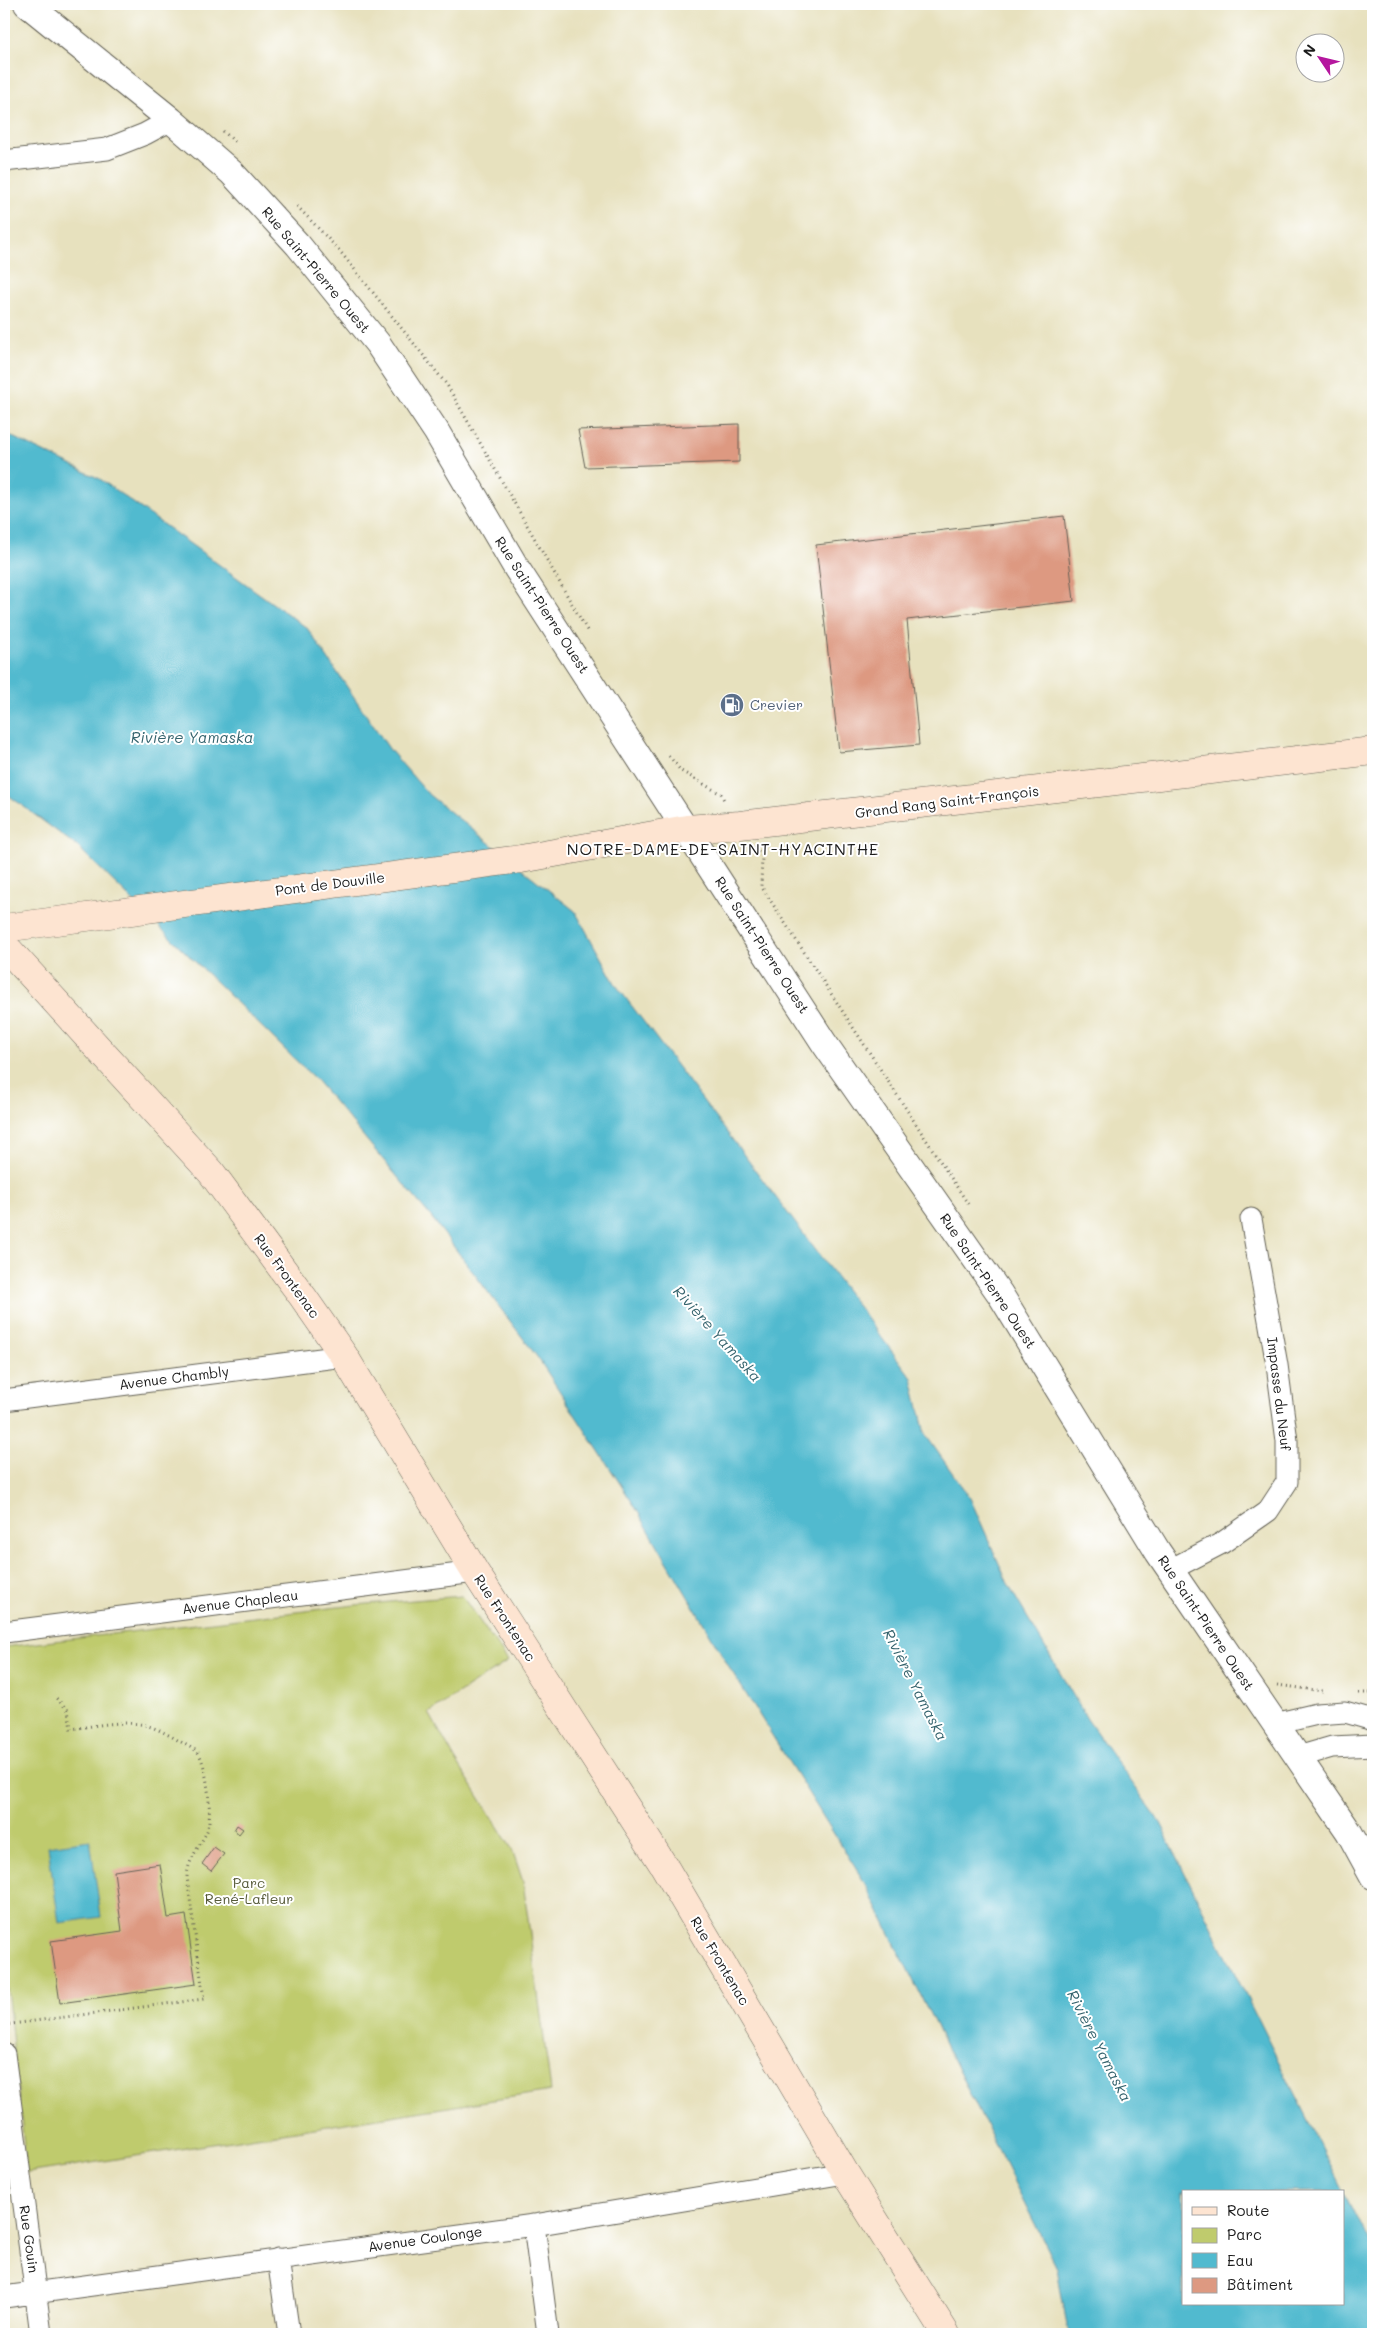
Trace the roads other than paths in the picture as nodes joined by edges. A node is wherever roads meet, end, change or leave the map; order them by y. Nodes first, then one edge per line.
1 (27, 4) edge
2 (171, 120) junction
3 (4, 161) edge
4 (1373, 751) edge
5 (687, 829) junction
6 (521, 858) joint
7 (4, 928) edge
8 (4, 945) edge
9 (1251, 1219) dead end
10 (344, 1356) junction
11 (4, 1400) edge
12 (1170, 1570) junction
13 (476, 1572) junction
14 (4, 1632) edge
15 (1373, 1720) edge
16 (1276, 1724) junction
17 (1373, 1746) edge
18 (1298, 1757) junction
19 (1373, 1876) edge
20 (4, 2054) edge
21 (845, 2173) junction
22 (534, 2224) junction
23 (278, 2259) junction
24 (36, 2292) junction
25 (4, 2297) edge
26 (41, 2334) edge
27 (289, 2334) edge
28 (548, 2334) edge
29 (946, 2334) edge

1 - 2 street, Rue Saint-Pierre Ouest
2 - 3 street
2 - 5 street, Rue Saint-Pierre Ouest
4 - 5 main road, Grand Rang Saint-François
5 - 6 main road, Grand Rang Saint-François
5 - 12 street, Rue Saint-Pierre Ouest
6 - 7 main road, Pont de Douville
8 - 10 main road, Rue Frontenac
9 - 12 street, Impasse du Neuf
10 - 11 street, Avenue Chambly
10 - 13 main road, Rue Frontenac
12 - 16 street, Rue Saint-Pierre Ouest
13 - 14 street, Avenue Chapleau
13 - 21 main road, Rue Frontenac
15 - 16 street
16 - 18 street, Rue Saint-Pierre Ouest
17 - 18 street
18 - 19 street, Rue Saint-Pierre Ouest
20 - 24 street, Rue Gouin
21 - 22 street, Avenue Coulonge
21 - 29 main road, Rue Frontenac
22 - 23 street, Avenue Coulonge
22 - 28 street
23 - 24 street, Avenue Coulonge
23 - 27 street
24 - 25 street, Avenue Coulonge
24 - 26 street, Rue Gouin

